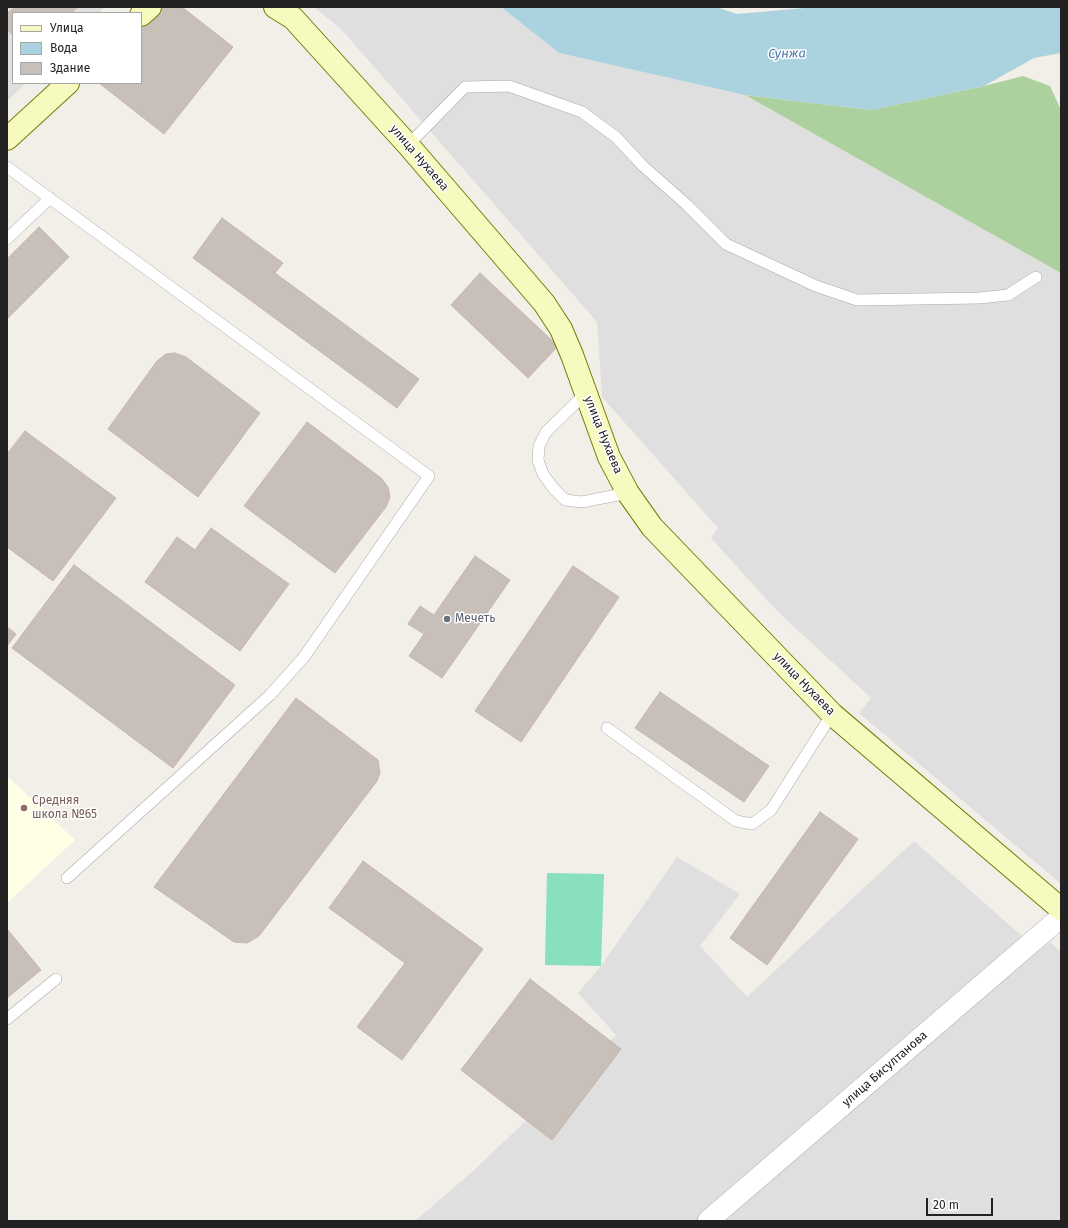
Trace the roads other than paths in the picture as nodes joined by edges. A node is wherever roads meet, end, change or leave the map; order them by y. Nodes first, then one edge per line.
1 (150, 7) edge
2 (275, 7) edge
3 (142, 14) edge
4 (67, 84) edge
5 (7, 140) edge
6 (408, 145) junction
7 (7, 167) edge
8 (50, 198) junction
9 (7, 239) edge
10 (1036, 277) dead end
11 (586, 393) junction
12 (628, 493) junction
13 (832, 714) junction
14 (607, 728) dead end
15 (67, 878) dead end
16 (1061, 909) edge
17 (1061, 917) edge
18 (56, 979) dead end
19 (7, 1019) edge
20 (708, 1221) edge

1 - 3 street
2 - 6 street, улица Нухаева
4 - 5 street
6 - 10 lane
6 - 11 street, улица Нухаева
7 - 8 lane
8 - 9 lane
8 - 15 lane
11 - 12 street, улица Нухаева
11 - 12 lane
12 - 13 street, улица Нухаева
13 - 14 lane
13 - 16 street, улица Нухаева
17 - 20 street, улица Бисултанова
18 - 19 lane

